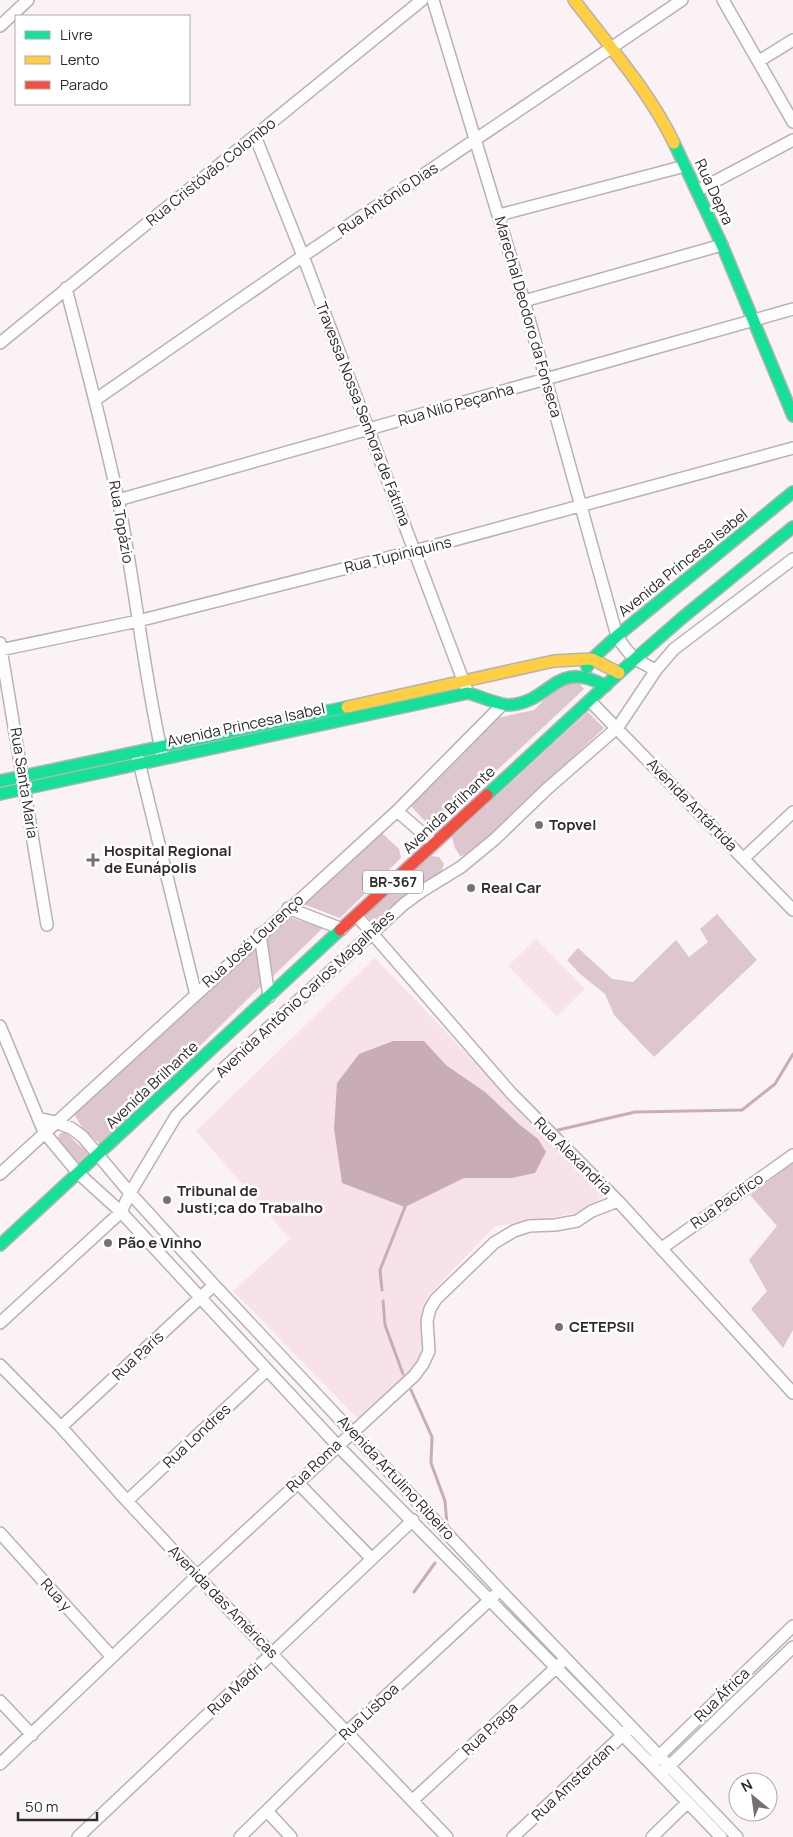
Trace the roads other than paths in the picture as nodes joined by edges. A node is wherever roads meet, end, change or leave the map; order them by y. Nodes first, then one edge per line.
1 (28, 0) edge
2 (422, 0) edge
3 (433, 0) edge
4 (682, 0) edge
5 (723, 0) edge
6 (578, 2) edge
7 (0, 26) edge
8 (793, 40) edge
9 (610, 48) junction
10 (759, 61) junction
11 (793, 122) edge
12 (255, 136) junction
13 (476, 139) junction
14 (793, 140) edge
15 (685, 166) junction
16 (697, 191) junction
17 (499, 215) junction
18 (722, 245) junction
19 (303, 256) junction
20 (66, 288) junction
21 (524, 301) junction
22 (793, 309) edge
23 (754, 321) junction
24 (0, 343) edge
25 (546, 379) junction
26 (95, 400) junction
27 (793, 416) edge
28 (369, 429) junction
29 (793, 448) edge
30 (793, 492) edge
31 (118, 500) junction
32 (581, 507) junction
33 (793, 527) edge
34 (414, 551) junction
35 (793, 559) edge
36 (138, 621) junction
37 (618, 636) junction
38 (1, 647) edge
39 (592, 659) junction
40 (635, 660) junction
41 (656, 670) junction
42 (619, 673) junction
43 (497, 674) junction
44 (529, 676) junction
45 (582, 676) junction
46 (606, 686) junction
47 (466, 687) junction
48 (396, 697) junction
49 (532, 697) junction
50 (590, 700) junction
51 (501, 702) junction
52 (400, 709) junction
53 (618, 727) junction
54 (161, 746) junction
55 (136, 751) junction
56 (164, 758) junction
57 (139, 764) junction
58 (23, 776) junction
59 (0, 781) edge
60 (25, 789) junction
61 (0, 794) edge
62 (396, 811) junction
63 (793, 812) edge
64 (434, 843) junction
65 (744, 858) junction
66 (288, 908) junction
67 (793, 910) edge
68 (357, 916) junction
69 (47, 925) dead end
70 (342, 929) junction
71 (371, 933) junction
72 (260, 934) junction
73 (199, 990) junction
74 (269, 997) junction
75 (0, 1026) edge
76 (38, 1118) junction
77 (55, 1122) junction
78 (44, 1132) junction
79 (99, 1154) junction
80 (793, 1155) edge
81 (78, 1173) junction
82 (0, 1174) edge
83 (130, 1192) junction
84 (618, 1201) junction
85 (121, 1212) junction
86 (0, 1245) edge
87 (662, 1248) junction
88 (214, 1285) junction
89 (200, 1298) junction
90 (0, 1323) edge
91 (0, 1365) edge
92 (267, 1370) junction
93 (793, 1393) edge
94 (61, 1427) junction
95 (352, 1432) junction
96 (338, 1445) junction
97 (297, 1482) junction
98 (127, 1501) junction
99 (413, 1520) junction
100 (0, 1533) edge
101 (372, 1558) junction
102 (197, 1576) junction
103 (500, 1590) junction
104 (490, 1599) junction
105 (793, 1626) edge
106 (793, 1647) edge
107 (272, 1653) junction
108 (112, 1656) junction
109 (566, 1658) junction
110 (556, 1668) junction
111 (0, 1701) edge
112 (633, 1727) junction
113 (347, 1732) junction
114 (32, 1735) junction
115 (623, 1735) junction
116 (660, 1755) junction
117 (0, 1764) edge
118 (651, 1764) junction
119 (670, 1765) junction
120 (662, 1774) junction
121 (413, 1800) junction
122 (688, 1802) junction
123 (267, 1811) junction
124 (78, 1837) edge
125 (240, 1837) edge
126 (291, 1837) edge
127 (446, 1837) edge
128 (513, 1837) edge
129 (652, 1837) edge
130 (721, 1837) edge
131 (737, 1837) edge

1 - 7 street
2 - 12 street, Rua Cristóvão Colombo
3 - 13 street, Marechal Deodoro da Fonseca
4 - 9 street, Rua Antônio Dias
5 - 10 street
6 - 9 main road, Rua Depra
8 - 10 street
9 - 13 street, Rua Antônio Dias
9 - 15 main road, Rua Depra
10 - 11 street
12 - 19 street, Travessa Nossa Senhora de Fátima
12 - 20 street, Rua Cristóvão Colombo
13 - 17 street, Marechal Deodoro da Fonseca
13 - 19 street, Rua Antônio Dias
14 - 16 street
15 - 16 main road, Rua Depra
15 - 17 street
16 - 18 main road, Rua Depra
17 - 21 street, Marechal Deodoro da Fonseca
18 - 21 street
18 - 23 main road, Rua Depra
19 - 26 street, Rua Antônio Dias
19 - 28 street, Travessa Nossa Senhora de Fátima
20 - 24 street, Rua Cristóvão Colombo
20 - 26 street, Rua Topázio
21 - 25 street, Marechal Deodoro da Fonseca
22 - 23 street, Rua Nilo Peçanha
23 - 25 street, Rua Nilo Peçanha
23 - 27 main road, Rua Depra
25 - 28 street, Rua Nilo Peçanha
25 - 32 street, Marechal Deodoro da Fonseca
26 - 31 street, Rua Topázio
28 - 31 street, Rua Nilo Peçanha
28 - 34 street, Travessa Nossa Senhora de Fátima
29 - 32 street, Rua Tupiniquins
30 - 37 main road, Avenida Princesa Isabel
31 - 36 street, Rua Topázio
32 - 34 street, Rua Tupiniquins
32 - 37 street, Marechal Deodoro da Fonseca
33 - 40 main road, Avenida Brilhante / BR-367
34 - 36 street, Rua Tupiniquins
34 - 47 street, Travessa Nossa Senhora de Fátima
35 - 41 street, Avenida Antônio Carlos Magalhães
36 - 38 street, Rua Tupiniquins
36 - 54 street, Rua Topázio
37 - 39 main road, Avenida Princesa Isabel
37 - 40 street, Marechal Deodoro da Fonseca
38 - 58 street, Rua Santa Maria
39 - 42 main road
39 - 44 main road
39 - 45 main road, Avenida Princesa Isabel
40 - 41 street
40 - 42 main road, Avenida Brilhante / BR-367
41 - 53 street, Avenida Antônio Carlos Magalhães
42 - 46 main road, Avenida Brilhante / BR-367
43 - 44 main road, Avenida Princesa Isabel
43 - 47 main road, Avenida Princesa Isabel
43 - 51 main road
44 - 49 main road
45 - 46 main road
45 - 49 main road
46 - 50 main road, Avenida Brilhante / BR-367
47 - 48 main road, Avenida Princesa Isabel
47 - 51 main road, Avenida Princesa Isabel
47 - 52 main road, Avenida Princesa Isabel
48 - 52 main road
48 - 54 main road, Avenida Princesa Isabel
49 - 51 main road
50 - 53 street, Avenida Antártida
50 - 64 main road, Avenida Brilhante / BR-367
51 - 62 street, Rua José Lourenço
52 - 56 main road, Avenida Princesa Isabel
53 - 65 street, Avenida Antártida
53 - 71 street, Avenida Antônio Carlos Magalhães
54 - 55 main road, Avenida Princesa Isabel
54 - 56 street, Rua Topázio
55 - 57 street
55 - 58 main road, Avenida Princesa Isabel
56 - 57 main road, Avenida Princesa Isabel
57 - 60 main road, Avenida Princesa Isabel
57 - 73 street
58 - 59 main road, Avenida Princesa Isabel
58 - 60 street, Rua Santa Maria
60 - 61 main road, Avenida Princesa Isabel
60 - 69 street, Rua Santa Maria
62 - 64 street
62 - 66 street, Rua José Lourenço
63 - 65 street
64 - 68 main road, Avenida Brilhante / BR-367
65 - 67 street, Avenida Antártida
66 - 70 street
66 - 72 street, Rua José Lourenço
68 - 70 main road, Avenida Brilhante / BR-367
68 - 71 street, Rua Alexandria
70 - 74 main road, Avenida Brilhante / BR-367
71 - 83 street, Avenida Antônio Carlos Magalhães
71 - 84 street, Rua Alexandria
72 - 73 street, Rua José Lourenço
72 - 74 street
73 - 77 street, Rua José Lourenço
74 - 79 main road, Avenida Brilhante / BR-367
75 - 76 street, Avenida Artulino Ribeiro
76 - 77 street, Avenida Artulino Ribeiro
76 - 78 street, Avenida Artulino Ribeiro
77 - 78 street, Rua José Lourenço
77 - 79 street, Avenida Artulino Ribeiro
78 - 81 street, Avenida Artulino Ribeiro
78 - 82 street, Rua José Lourenço
79 - 81 main road, Avenida Brilhante / BR-367
79 - 83 street, Avenida Artulino Ribeiro
80 - 87 street, Rua Pacífico
81 - 85 street, Avenida Artulino Ribeiro
81 - 86 main road, Avenida Brilhante / BR-367
83 - 85 street, Avenida Antônio Carlos Magalhães
83 - 88 street, Avenida Artulino Ribeiro
84 - 87 street, Rua Alexandria
84 - 95 street, Rua Roma
85 - 89 street, Avenida Artulino Ribeiro
85 - 90 street
87 - 93 street, Rua Alexandria
88 - 89 street, Rua Paris
88 - 95 street, Avenida Artulino Ribeiro
89 - 92 street, Avenida Artulino Ribeiro
89 - 94 street, Rua Paris
91 - 94 street, Avenida das Américas
92 - 96 street, Avenida Artulino Ribeiro
92 - 98 street, Rua Londres
94 - 98 street, Avenida das Américas
95 - 96 street, Rua Roma
95 - 103 street, Avenida Artulino Ribeiro
96 - 97 street, Rua Roma
96 - 99 street, Avenida Artulino Ribeiro
97 - 101 street
97 - 102 street, Rua Roma
98 - 102 street, Avenida das Américas
99 - 101 street, Rua Madri
99 - 104 street, Avenida Artulino Ribeiro
100 - 108 street, Rua y
101 - 107 street, Rua Madri
102 - 107 street, Avenida das Américas
102 - 108 street, Rua Roma
103 - 104 street, Rua Lisboa
103 - 109 street, Avenida Artulino Ribeiro
104 - 110 street, Avenida Artulino Ribeiro
104 - 113 street, Rua Lisboa
105 - 116 street, Rua África
106 - 119 street, Rua África
107 - 113 street, Avenida das Américas
107 - 124 street, Rua Madri
108 - 114 street, Rua Roma
109 - 110 street, Rua Praga
109 - 112 street, Avenida Artulino Ribeiro
110 - 115 street, Avenida Artulino Ribeiro
110 - 121 street, Rua Praga
111 - 114 street
112 - 115 street, Rua Amsterdan
112 - 116 street, Avenida Artulino Ribeiro
113 - 121 street, Avenida das Américas
113 - 123 street, Rua Lisboa
114 - 117 street, Rua Roma
115 - 118 street, Avenida Artulino Ribeiro
115 - 128 street, Rua Amsterdan
116 - 118 street, Rua África
116 - 119 street, Avenida Artulino Ribeiro
118 - 120 street, Avenida Artulino Ribeiro
119 - 120 street, Rua África
119 - 131 street, Avenida Artulino Ribeiro
120 - 122 street, Avenida Artulino Ribeiro
121 - 127 street, Avenida das Américas
122 - 129 street
122 - 130 street, Avenida Artulino Ribeiro
123 - 125 street, Rua Lisboa
123 - 126 street

